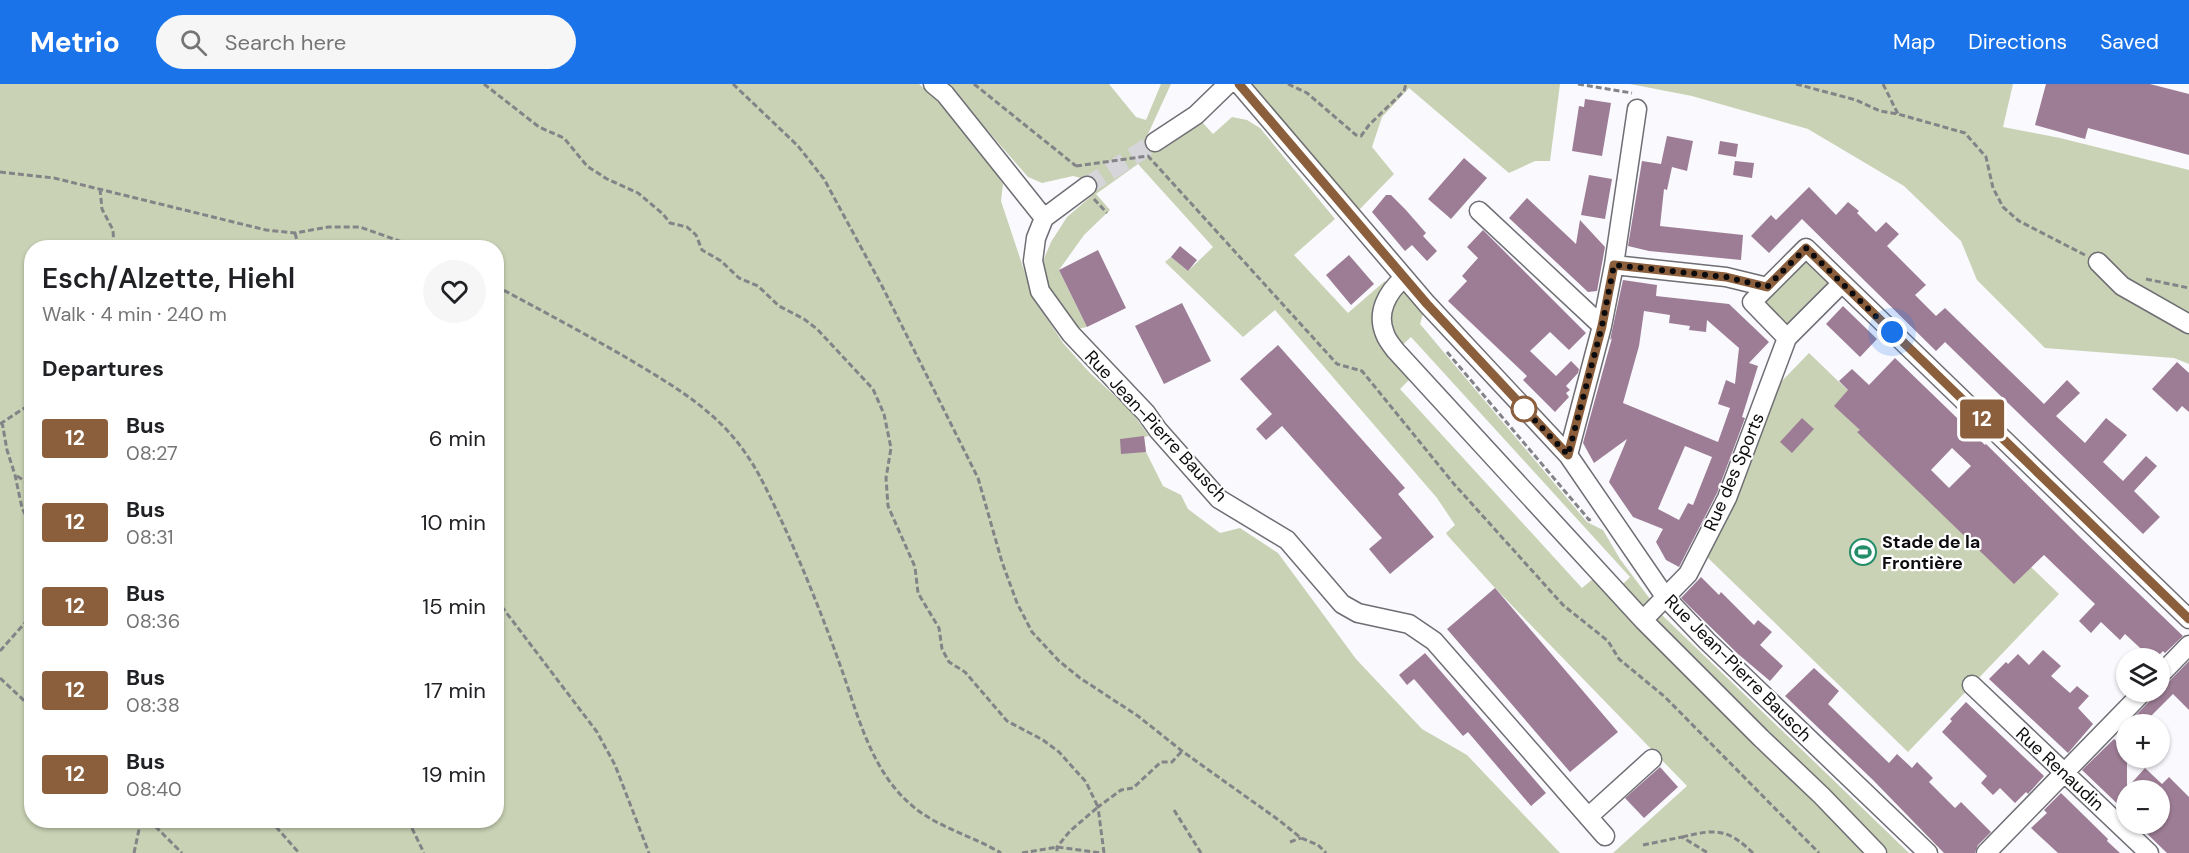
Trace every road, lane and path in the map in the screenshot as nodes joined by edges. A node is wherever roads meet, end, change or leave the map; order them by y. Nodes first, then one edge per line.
1 (484, 84) edge
2 (733, 84) edge
3 (933, 84) edge
4 (974, 84) edge
5 (1228, 84) edge
6 (1239, 84) edge
7 (1288, 84) edge
8 (1406, 84) edge
9 (1578, 84) edge
10 (1796, 84) edge
11 (1883, 84) edge
12 (1637, 109) joint
13 (1898, 114) junction
14 (1155, 142) tunnel mouth
15 (1076, 166) junction
16 (0, 172) edge
17 (1088, 185) junction
18 (100, 189) junction
19 (1479, 211) dead end
20 (1107, 213) dead end
21 (1044, 218) junction
22 (295, 232) junction
23 (114, 240) edge
24 (297, 240) edge
25 (397, 240) edge
26 (2098, 262) joint
27 (1614, 265) junction
28 (1404, 278) junction
29 (1842, 283) junction
30 (2122, 286) junction
31 (1767, 287) junction
32 (2189, 288) edge
33 (504, 290) edge
34 (2189, 324) edge
35 (1602, 326) junction
36 (1787, 338) junction
37 (1445, 351) dead end
38 (24, 408) edge
39 (1, 423) edge
40 (1568, 455) junction
41 (15, 475) junction
42 (24, 481) edge
43 (1606, 509) junction
44 (24, 512) edge
45 (1666, 598) junction
46 (504, 610) edge
47 (2189, 619) edge
48 (1643, 620) junction
49 (24, 624) edge
50 (2189, 645) edge
51 (0, 651) edge
52 (2170, 665) edge
53 (0, 678) edge
54 (1972, 685) dead end
55 (24, 700) edge
56 (2134, 702) edge
57 (1182, 751) junction
58 (1652, 759) dead end
59 (2063, 774) junction
60 (1098, 807) junction
61 (1174, 810) dead end
62 (1588, 817) junction
63 (139, 828) edge
64 (157, 828) edge
65 (277, 828) edge
66 (412, 828) edge
67 (1605, 836) dead end
68 (1682, 837) junction
69 (1300, 838) junction
70 (1290, 842) dead end
71 (1643, 845) dead end
72 (1057, 847) junction
73 (134, 853) edge
74 (182, 853) edge
75 (299, 853) edge
76 (424, 853) edge
77 (649, 853) edge
78 (1001, 853) edge
79 (1022, 853) edge
80 (1057, 853) edge
81 (1102, 853) edge
82 (1201, 853) edge
83 (1326, 853) edge
84 (1708, 853) edge
85 (1754, 853) edge
86 (1819, 853) edge
87 (1877, 853) edge
88 (1928, 853) edge
89 (1986, 853) edge
90 (2149, 853) edge

1 - 60 path
2 - 57 path
3 - 21 street
4 - 15 path
5 - 14 street
6 - 28 street, Rue Jean-Pierre Bausch
7 - 8 path
9 - 12 path
10 - 13 path
11 - 13 path
12 - 27 street
13 - 26 path
15 - 17 path
15 - 86 path
16 - 18 path
17 - 20 path
17 - 21 street
18 - 22 path
18 - 23 path
19 - 35 street
21 - 62 street, Rue Jean-Pierre Bausch
22 - 24 path
22 - 25 path
26 - 30 street
27 - 31 street
27 - 35 street
28 - 40 street, Rue Jean-Pierre Bausch
28 - 48 street
29 - 31 street
29 - 36 street
29 - 47 street
30 - 32 path
30 - 34 street
31 - 36 street
33 - 78 path
35 - 40 street
36 - 45 street, Rue des Sports
37 - 43 path
38 - 39 path
39 - 41 path
40 - 43 street, Rue Jean-Pierre Bausch
41 - 42 path
41 - 44 path
43 - 45 street, Rue Jean-Pierre Bausch
45 - 48 street, Rue des Sports
45 - 88 street, Rue Jean-Pierre Bausch
46 - 77 path
48 - 87 street
49 - 51 path
50 - 52 street
53 - 55 path
54 - 59 street, Rue Renaudin
56 - 59 street
57 - 60 path
57 - 69 path
58 - 62 street
59 - 89 street
59 - 90 street, Rue Renaudin
60 - 72 path
60 - 81 path
61 - 82 path
62 - 67 street, Rue Jean-Pierre Bausch
63 - 73 path
64 - 74 path
65 - 75 path
66 - 76 path
68 - 71 path
68 - 84 path
68 - 85 path
69 - 70 path
69 - 83 path
72 - 79 path
72 - 80 path
72 - 81 path

